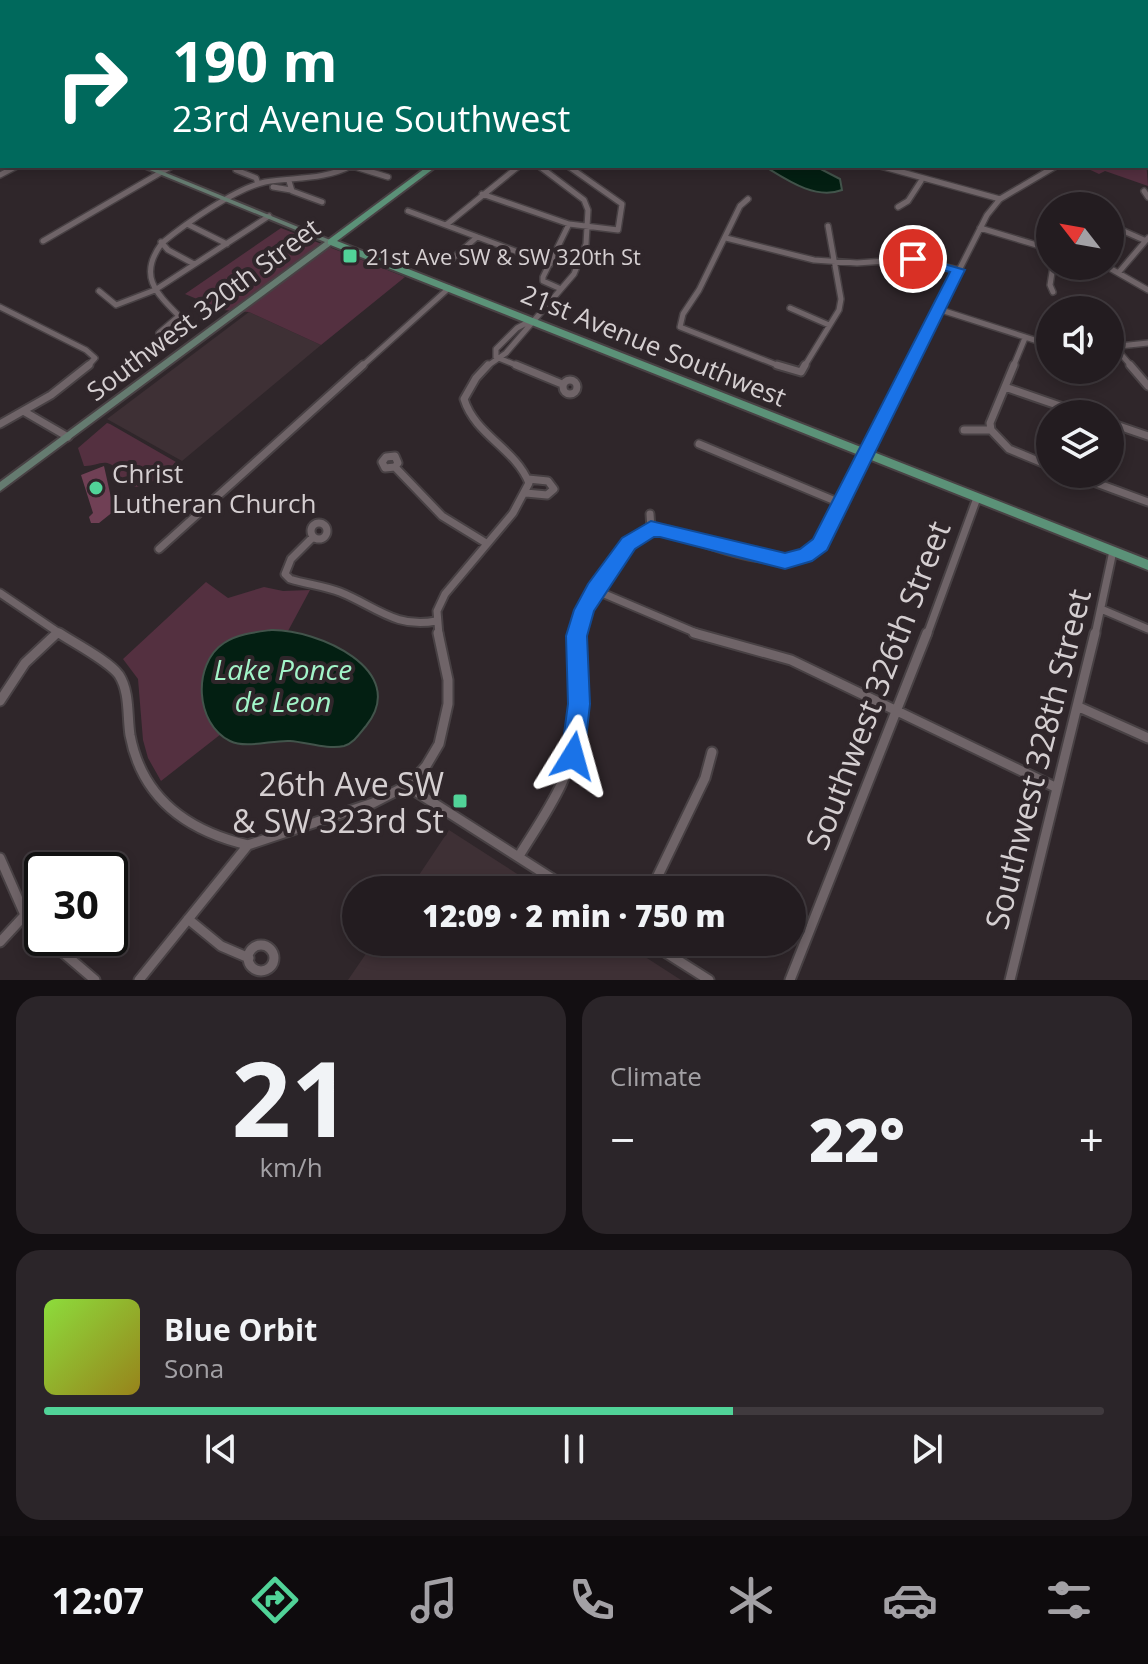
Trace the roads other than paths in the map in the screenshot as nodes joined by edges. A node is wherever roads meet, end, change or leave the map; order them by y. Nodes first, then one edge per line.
1 (148, 168) edge
2 (169, 168) edge
3 (326, 168) edge
4 (347, 168) edge
5 (359, 168) edge
6 (430, 168) edge
7 (516, 168) edge
8 (542, 168) edge
9 (571, 168) edge
10 (885, 168) edge
11 (1053, 168) edge
12 (236, 170) dead end
13 (161, 173) junction
14 (327, 176) junction
15 (388, 177) dead end
16 (289, 181) junction
17 (921, 181) junction
18 (258, 184) junction
19 (273, 187) dead end
20 (291, 190) junction
21 (482, 194) junction
22 (748, 199) dead end
23 (1000, 199) junction
24 (228, 200) junction
25 (322, 202) dead end
26 (898, 207) dead end
27 (408, 211) dead end
28 (269, 216) junction
29 (187, 224) junction
30 (569, 224) junction
31 (446, 225) junction
32 (828, 226) dead end
33 (587, 227) junction
34 (980, 228) junction
35 (1124, 230) edge
36 (477, 237) junction
37 (726, 238) junction
38 (1146, 239) edge
39 (43, 241) dead end
40 (161, 242) junction
41 (331, 242) junction
42 (227, 244) junction
43 (1036, 245) edge
44 (451, 260) dead end
45 (836, 263) junction
46 (194, 264) junction
47 (550, 264) junction
48 (1124, 266) edge
49 (958, 270) junction
50 (1124, 275) edge
51 (1051, 280) edge
52 (449, 288) junction
53 (561, 289) junction
54 (155, 290) junction
55 (1148, 290) edge
56 (99, 291) dead end
57 (1053, 292) dead end
58 (0, 307) edge
59 (790, 308) dead end
60 (938, 309) junction
61 (532, 320) junction
62 (829, 325) junction
63 (159, 333) dead end
64 (1025, 338) junction
65 (1036, 341) edge
66 (1148, 343) edge
67 (1124, 346) edge
68 (496, 357) junction
69 (1124, 359) edge
70 (562, 384) dead end
71 (1148, 386) edge
72 (1005, 387) junction
73 (1043, 400) edge
74 (25, 412) junction
75 (0, 424) edge
76 (1124, 428) edge
77 (964, 430) dead end
78 (991, 430) junction
79 (1148, 436) edge
80 (68, 437) junction
81 (699, 444) dead end
82 (867, 453) junction
83 (1036, 460) edge
84 (395, 467) dead end
85 (529, 481) junction
86 (0, 487) edge
87 (1110, 488) edge
88 (526, 493) junction
89 (977, 498) junction
90 (1148, 502) edge
91 (840, 503) junction
92 (650, 514) dead end
93 (651, 529) junction
94 (313, 537) dead end
95 (486, 543) junction
96 (159, 549) dead end
97 (1113, 551) junction
98 (1148, 565) edge
99 (595, 590) junction
100 (0, 593) edge
101 (1101, 609) junction
102 (436, 621) junction
103 (1148, 629) edge
104 (58, 632) junction
105 (0, 701) edge
106 (1079, 707) junction
107 (898, 712) junction
108 (1148, 738) edge
109 (712, 752) dead end
110 (410, 784) junction
111 (1057, 788) junction
112 (248, 845) junction
113 (519, 856) junction
114 (0, 858) edge
115 (549, 876) edge
116 (658, 876) edge
117 (24, 913) edge
118 (24, 916) edge
119 (188, 919) junction
120 (0, 942) edge
121 (67, 956) edge
122 (671, 956) edge
123 (249, 958) dead end
124 (95, 980) edge
125 (139, 980) edge
126 (709, 980) edge
127 (790, 980) edge
128 (1010, 980) edge

1 - 13 main road, 21st Avenue Southwest
2 - 13 street
3 - 14 street
4 - 14 street
5 - 15 street
6 - 41 main road, Southwest 320th Street
7 - 21 street
8 - 33 street
9 - 33 street
10 - 17 street
11 - 23 street
12 - 18 street
13 - 24 main road, 21st Avenue Southwest
13 - 39 street
14 - 16 street
16 - 18 street
16 - 20 street
17 - 23 street
17 - 26 street
18 - 24 street
19 - 20 street
20 - 25 street
21 - 30 street
21 - 31 street
22 - 37 street
23 - 34 street
24 - 28 main road, 21st Avenue Southwest
24 - 29 street
27 - 31 street
28 - 41 main road, 21st Avenue Southwest
28 - 42 street
29 - 40 street
29 - 42 street
30 - 33 street
30 - 47 street
31 - 36 street
32 - 45 street
33 - 53 street
34 - 43 street
34 - 49 street
35 - 38 street
36 - 44 street
36 - 47 street
37 - 45 street
37 - 62 street
38 - 48 street
40 - 46 street
40 - 54 street
41 - 52 main road, 21st Avenue Southwest
41 - 80 main road, Southwest 320th Street
42 - 46 street
45 - 49 street
45 - 62 street
46 - 54 street
47 - 53 street
49 - 60 street
50 - 55 street
51 - 57 street
52 - 61 main road, 21st Avenue Southwest
52 - 96 street
53 - 61 street
54 - 56 street
54 - 63 street
58 - 74 street
59 - 62 street
60 - 64 street
60 - 82 street
61 - 68 street
61 - 82 main road, 21st Avenue Southwest
64 - 65 street
64 - 72 street
66 - 67 street
68 - 70 street
68 - 85 street
69 - 71 street
72 - 73 street
72 - 78 street
74 - 75 street
74 - 80 street
76 - 79 street
77 - 78 street
78 - 83 street
80 - 86 main road, Southwest 320th Street
81 - 91 street
82 - 89 main road, 21st Avenue Southwest
82 - 91 street
84 - 95 street
85 - 88 street
85 - 88 street
87 - 90 street
88 - 95 street
89 - 97 main road, 21st Avenue Southwest
89 - 107 street, Southwest 326th Street
91 - 93 street
92 - 93 street
93 - 99 street
94 - 102 street
95 - 102 street
97 - 98 main road, 21st Avenue Southwest
97 - 101 street, Southwest 328th Street
99 - 107 street
99 - 113 street
100 - 104 street
101 - 103 street
101 - 106 street, Southwest 328th Street
102 - 110 street
104 - 105 street
104 - 112 street
106 - 108 street
106 - 111 street, Southwest 328th Street
107 - 111 street
107 - 127 street, Southwest 326th Street
109 - 116 street
110 - 112 street
110 - 113 street
111 - 128 street, Southwest 328th Street
112 - 119 street
113 - 115 street
114 - 117 street
118 - 120 street
119 - 123 street
119 - 125 street
121 - 124 street
122 - 126 street

